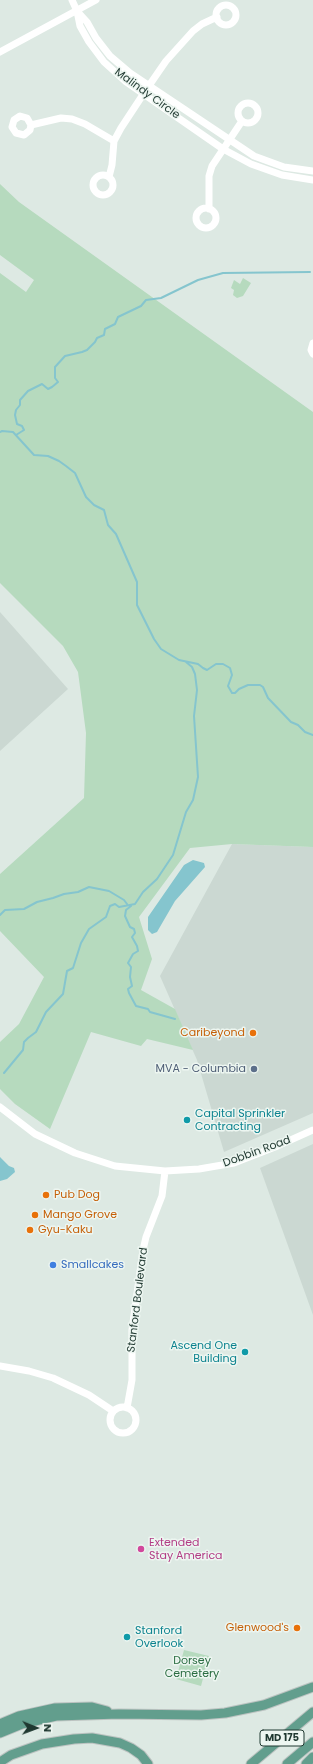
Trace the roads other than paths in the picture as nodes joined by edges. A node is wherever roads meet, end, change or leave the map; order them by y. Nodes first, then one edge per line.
1 (72, 0) edge
2 (96, 0) edge
3 (77, 11) junction
4 (217, 17) dead end
5 (0, 52) edge
6 (146, 90) junction
7 (242, 121) dead end
8 (31, 125) dead end
9 (114, 141) junction
10 (226, 144) junction
11 (313, 171) edge
12 (109, 177) dead end
13 (313, 180) edge
14 (209, 209) dead end
15 (313, 343) edge
16 (313, 354) edge
17 (0, 1107) edge
18 (313, 1130) edge
19 (165, 1171) junction
20 (0, 1366) edge
21 (127, 1408) junction
22 (113, 1411) junction
23 (313, 1687) edge
24 (313, 1712) edge
25 (118, 1714) junction
26 (0, 1724) edge
27 (0, 1733) edge
28 (313, 1742) edge
29 (313, 1757) edge
30 (0, 1762) edge
31 (148, 1764) edge
32 (251, 1764) edge
33 (287, 1764) edge
34 (306, 1764) edge

1 - 3 street, Malindy Circle
2 - 3 street
3 - 5 street
3 - 6 street, Malindy Circle
4 - 6 street
6 - 9 street
6 - 10 street, Malindy Circle
7 - 10 street
8 - 9 street
9 - 12 street
10 - 11 street, Malindy Circle
10 - 13 street, Malindy Circle
10 - 14 street
15 - 16 street
17 - 19 street, Dobbin Road
18 - 19 street, Dobbin Road
19 - 21 street, Stanford Boulevard
20 - 22 street
21 - 22 street
21 - 22 street
23 - 25 main road
24 - 32 main road, MD 175
25 - 26 main road
25 - 27 main road
28 - 33 main road, MD 175
29 - 34 main road
30 - 31 main road

